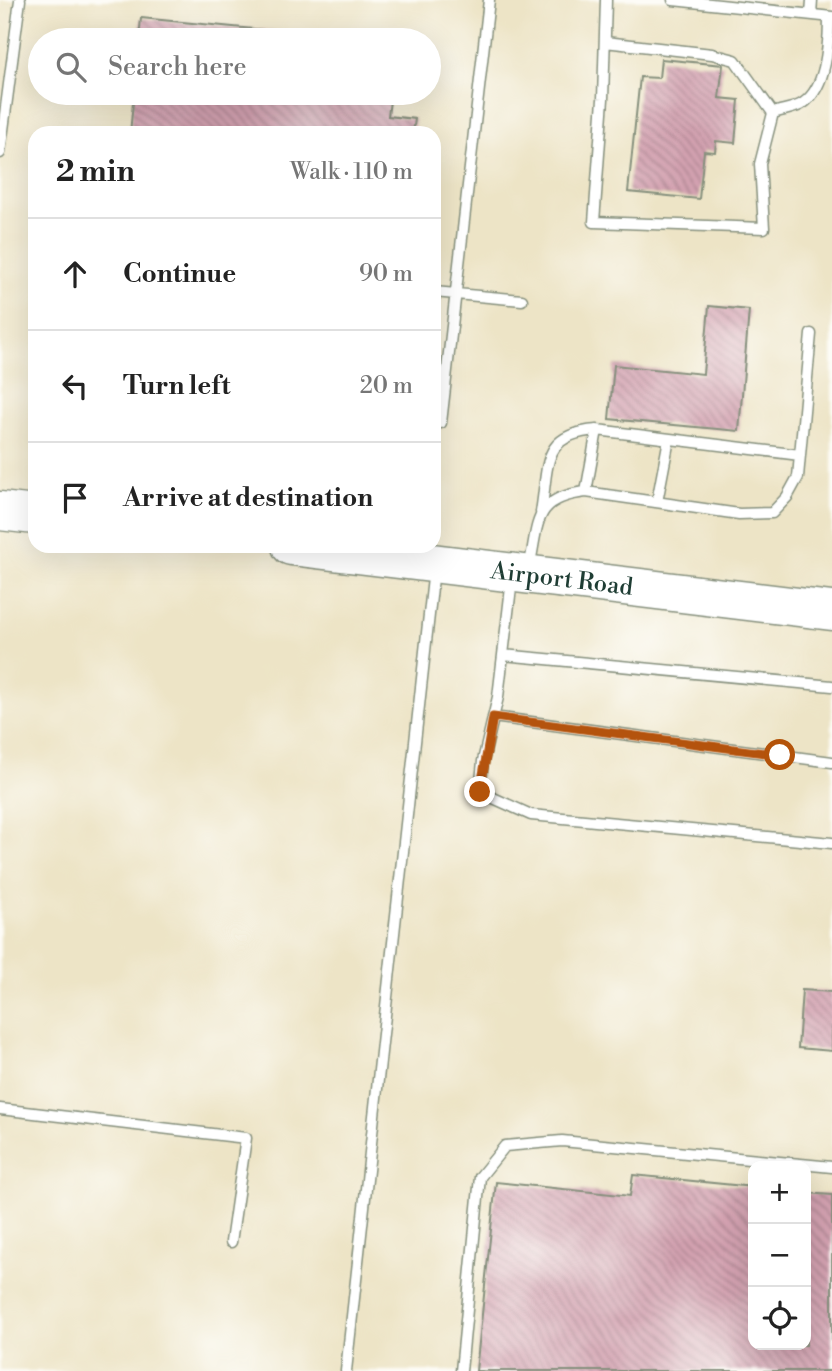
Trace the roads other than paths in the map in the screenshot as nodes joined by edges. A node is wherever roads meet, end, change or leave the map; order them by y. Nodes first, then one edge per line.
1 (20, 0) edge
2 (489, 0) edge
3 (606, 0) edge
4 (673, 0) edge
5 (812, 0) edge
6 (739, 4) edge
7 (811, 15) junction
8 (831, 17) edge
9 (605, 42) junction
10 (773, 113) junction
11 (0, 153) edge
12 (441, 293) edge
13 (456, 294) junction
14 (522, 300) dead end
15 (811, 334) dead end
16 (441, 423) dead end
17 (597, 430) junction
18 (668, 439) junction
19 (800, 455) junction
20 (586, 492) junction
21 (657, 502) junction
22 (0, 511) edge
23 (541, 512) junction
24 (28, 514) edge
25 (350, 553) edge
26 (435, 563) junction
27 (520, 574) junction
28 (832, 611) edge
29 (503, 655) junction
30 (832, 686) edge
31 (493, 717) junction
32 (832, 762) edge
33 (832, 843) edge
34 (0, 1109) edge
35 (832, 1167) edge
36 (231, 1242) dead end
37 (346, 1371) edge
38 (461, 1371) edge

1 - 11 lane
2 - 13 lane
3 - 9 lane
4 - 6 lane
5 - 7 lane
6 - 7 lane
7 - 8 lane
8 - 10 lane
9 - 10 lane
9 - 10 lane
12 - 13 lane
13 - 14 lane
13 - 16 lane
15 - 19 lane
17 - 18 lane
17 - 20 lane
17 - 23 lane
18 - 19 lane
18 - 21 lane
19 - 21 lane
20 - 21 lane
20 - 23 lane
22 - 24 highway
23 - 27 lane
25 - 26 highway, Airport Road
26 - 27 highway, Airport Road
26 - 37 lane
27 - 28 highway, Airport Road
27 - 29 lane
29 - 30 lane
29 - 31 lane
31 - 32 lane
31 - 33 lane
34 - 36 lane
35 - 38 lane

